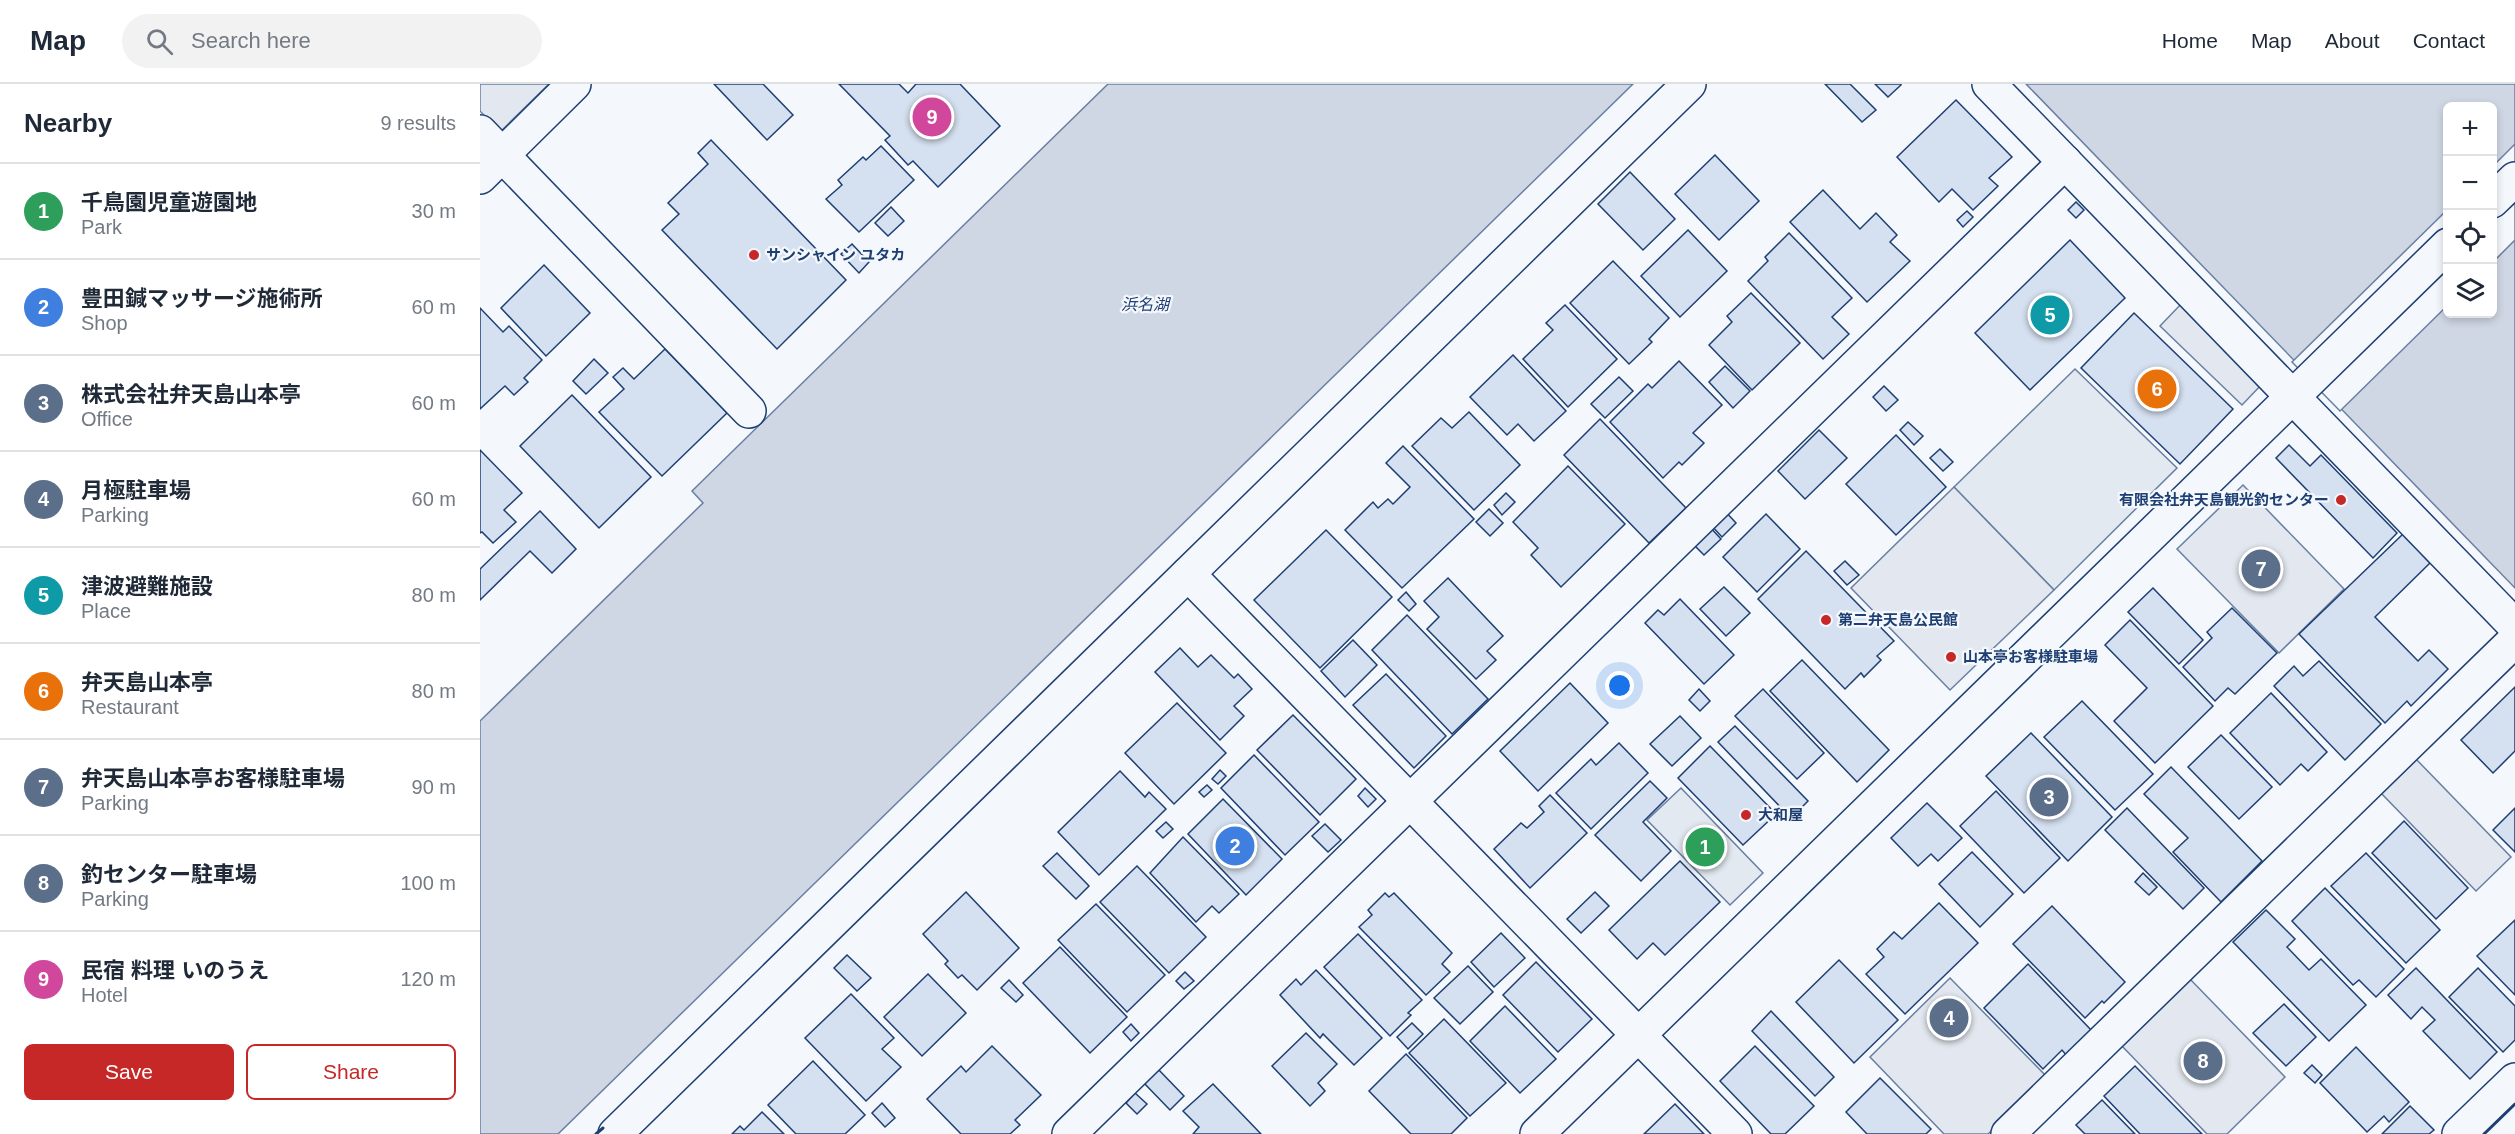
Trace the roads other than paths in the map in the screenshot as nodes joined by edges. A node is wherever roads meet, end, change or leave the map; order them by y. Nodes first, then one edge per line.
1 (574, 84) edge
2 (1689, 84) edge
3 (1989, 84) edge
4 (480, 132) edge
5 (2065, 162) junction
6 (491, 166) edge
7 (2515, 179) edge
8 (2497, 197) edge
9 (2443, 250) edge
10 (2297, 392) junction
11 (749, 411) dead end
12 (1188, 574) junction
13 (2515, 626) edge
14 (2515, 640) edge
15 (1410, 801) junction
16 (1639, 1035) junction
17 (2515, 1080) edge
18 (615, 1134) edge
19 (1069, 1134) edge
20 (1537, 1134) edge
21 (1736, 1134) edge
22 (2008, 1134) edge
23 (2459, 1134) edge

1 - 6 street
2 - 12 street
3 - 5 street
4 - 6 street
5 - 10 street
5 - 15 street
6 - 11 street
7 - 8 street
9 - 10 street
10 - 13 street
10 - 16 street
12 - 15 street
12 - 18 street
14 - 22 street
15 - 16 street
15 - 19 street
16 - 20 street
16 - 21 street
17 - 23 street

